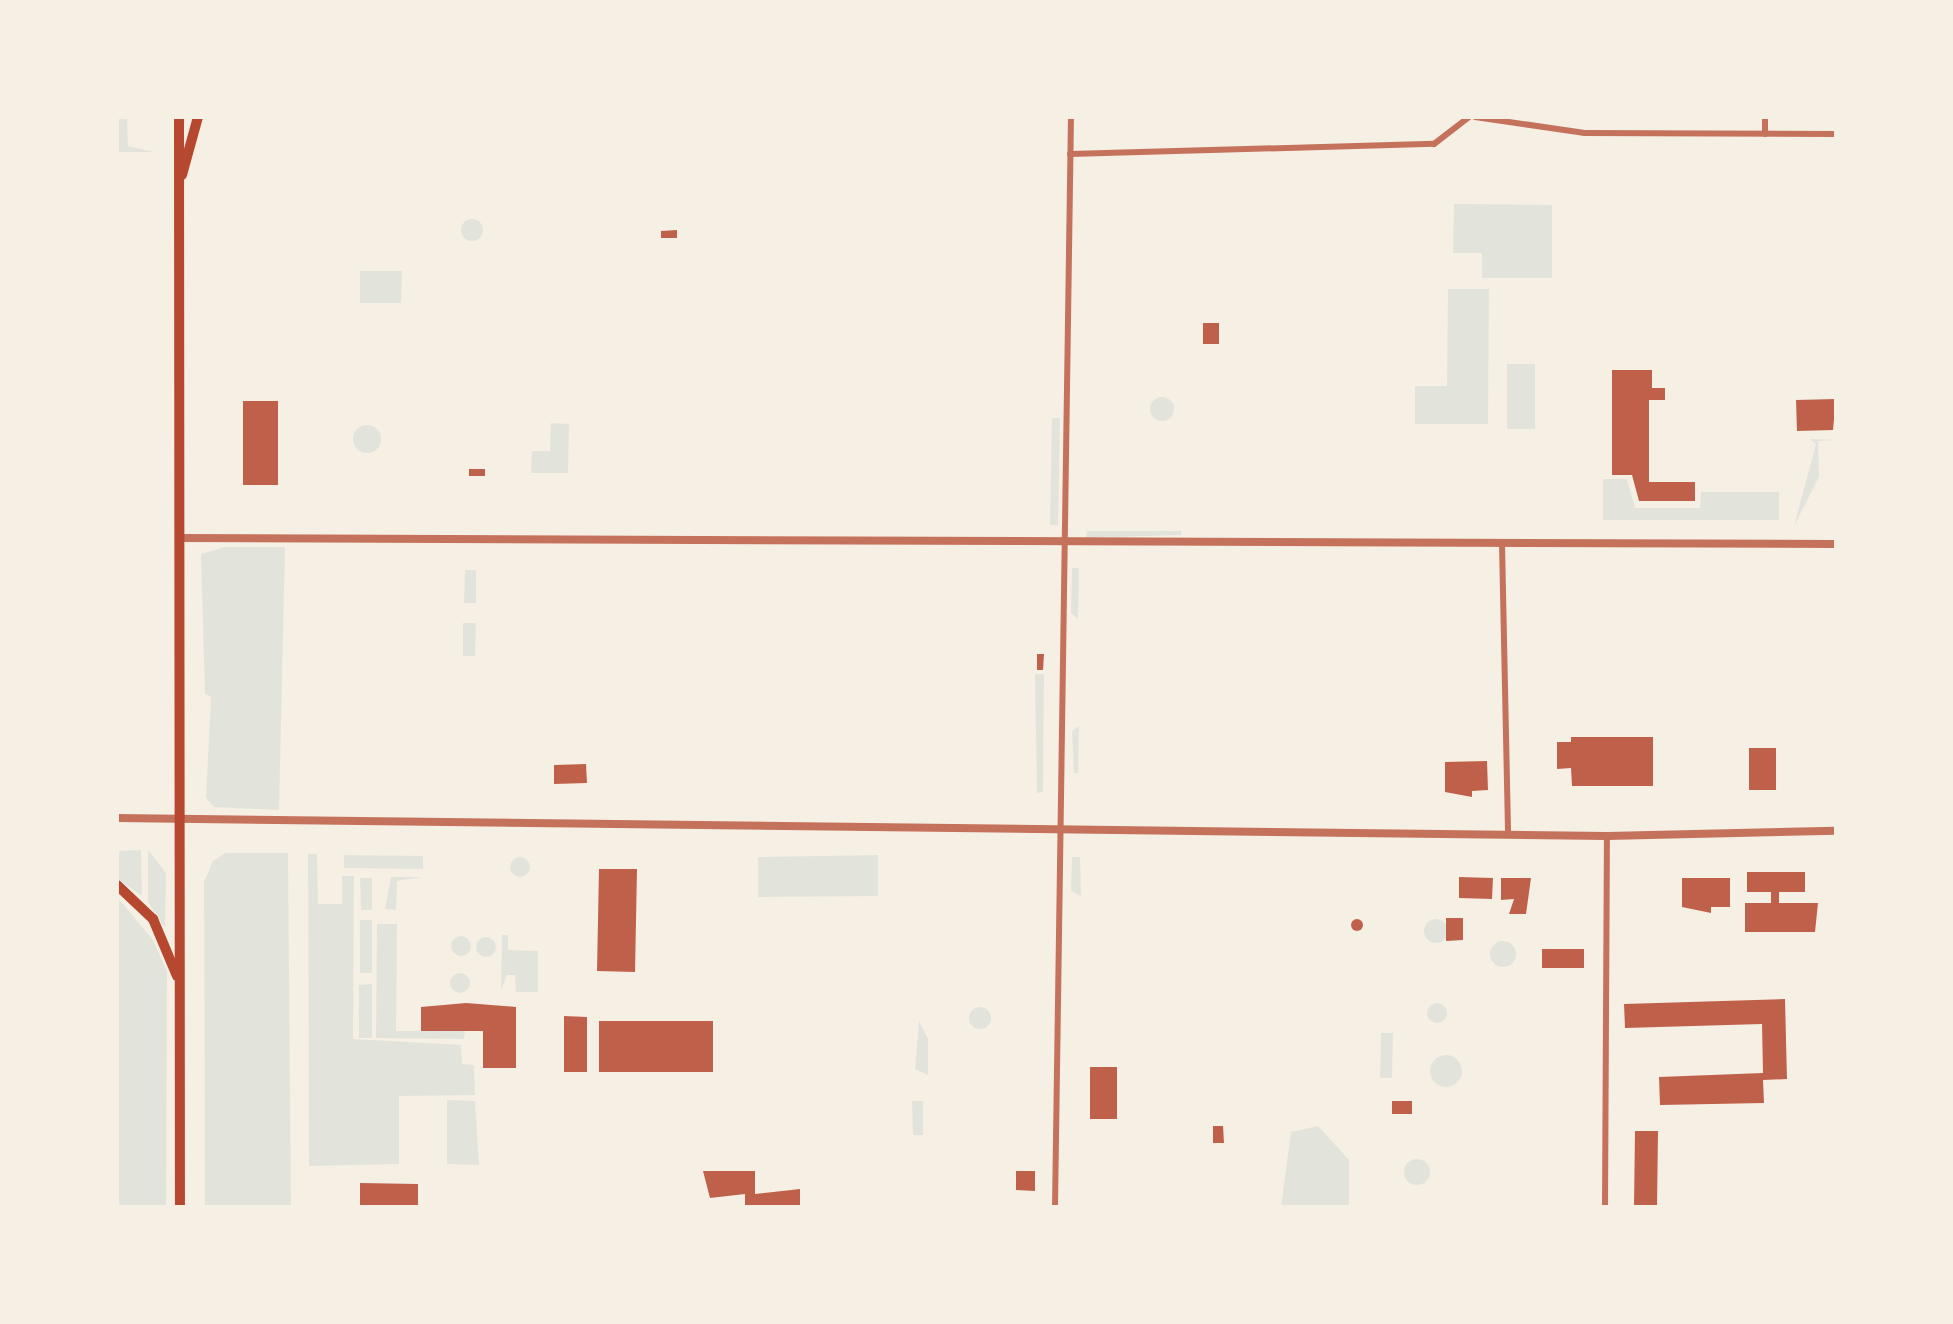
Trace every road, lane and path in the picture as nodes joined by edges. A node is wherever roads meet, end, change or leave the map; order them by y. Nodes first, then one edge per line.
1 (177, 117) edge
2 (198, 117) edge
3 (1071, 117) edge
4 (1472, 117) edge
5 (1765, 117) edge
6 (1765, 134) junction
7 (1836, 134) edge
8 (1070, 154) junction
9 (178, 189) junction
10 (181, 538) junction
11 (1068, 542) junction
12 (1502, 544) junction
13 (1836, 544) edge
14 (117, 818) edge
15 (182, 821) junction
16 (1061, 831) junction
17 (1836, 831) edge
18 (1508, 835) junction
19 (1607, 836) junction
20 (117, 885) edge
21 (180, 984) junction
22 (180, 1207) edge
23 (1055, 1207) edge
24 (1605, 1207) edge

1 - 9 main road
2 - 9 main road
3 - 8 street
4 - 6 street
4 - 8 street
5 - 6 street
6 - 7 street
8 - 11 street
9 - 10 main road
10 - 11 street
10 - 15 main road
11 - 12 street
11 - 16 street
12 - 13 street
12 - 18 street
14 - 15 street
15 - 16 street
15 - 21 main road
16 - 18 street
16 - 23 street
17 - 19 street
18 - 19 street
19 - 24 street
20 - 21 main road
21 - 22 main road

